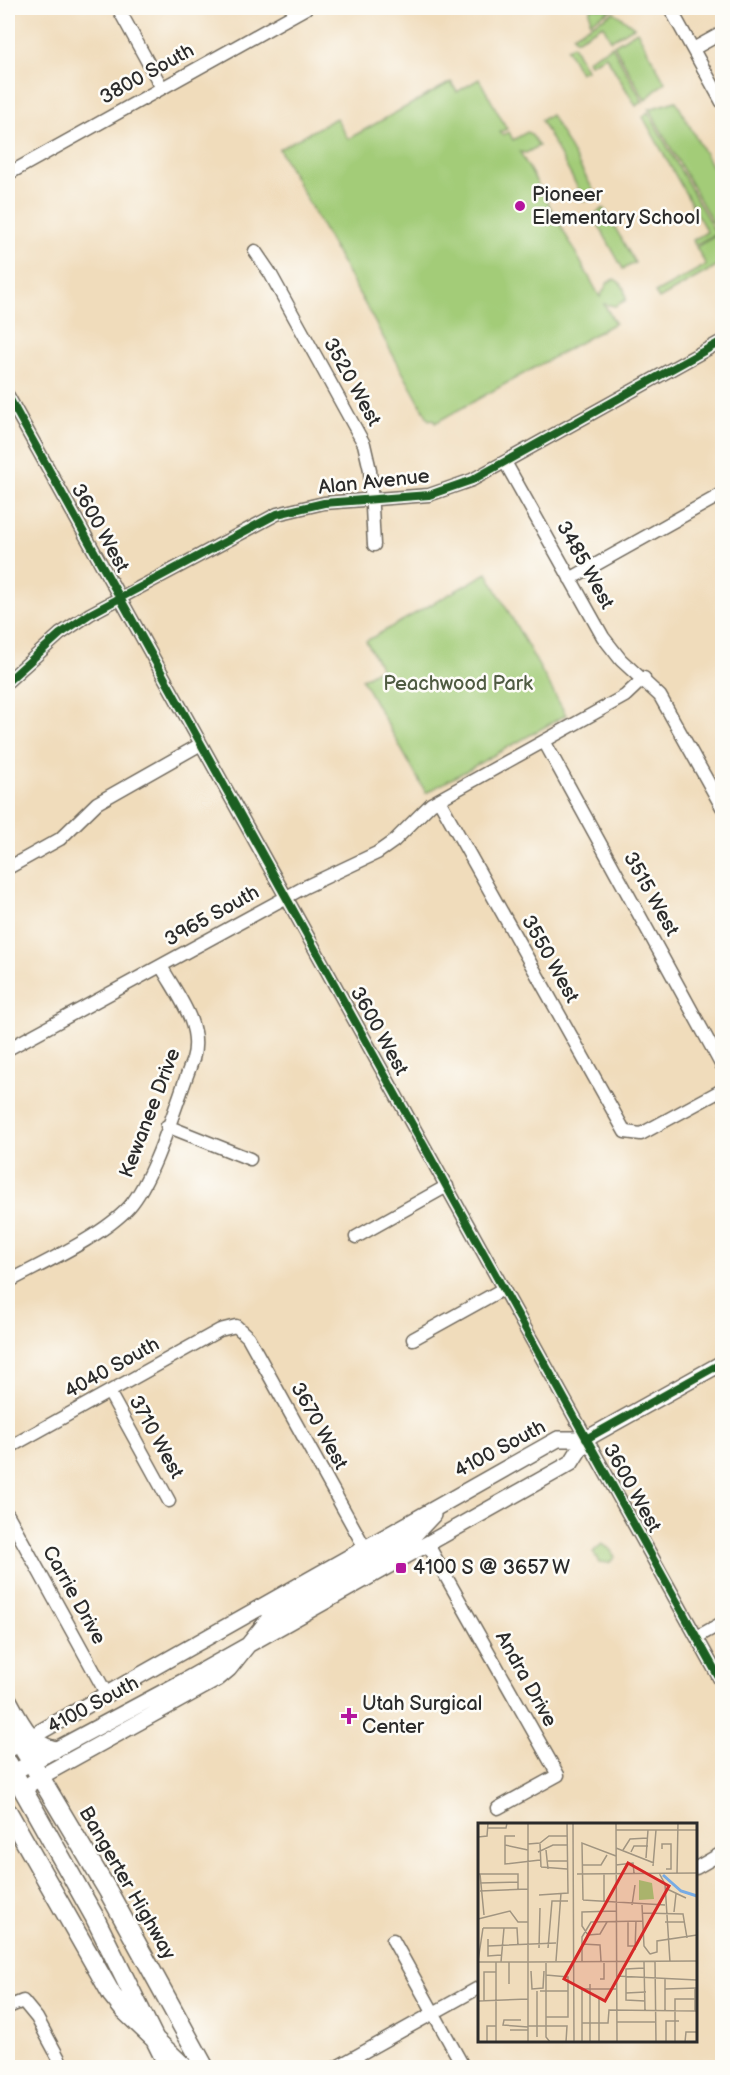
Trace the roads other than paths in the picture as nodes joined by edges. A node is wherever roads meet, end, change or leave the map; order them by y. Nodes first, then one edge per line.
1 (118, 8) edge
2 (306, 8) edge
3 (670, 8) edge
4 (723, 33) edge
5 (693, 49) junction
6 (162, 88) junction
7 (723, 102) edge
8 (8, 174) edge
9 (255, 251) dead end
10 (723, 341) edge
11 (8, 396) edge
12 (505, 462) junction
13 (723, 494) edge
14 (372, 500) junction
15 (374, 545) dead end
16 (570, 579) junction
17 (120, 598) junction
18 (644, 678) junction
19 (8, 681) edge
20 (544, 741) junction
21 (201, 744) junction
22 (439, 800) junction
23 (723, 807) edge
24 (8, 868) edge
25 (286, 897) junction
26 (161, 966) junction
27 (8, 1049) edge
28 (723, 1066) edge
29 (723, 1090) edge
30 (167, 1126) junction
31 (250, 1159) dead end
32 (447, 1186) junction
33 (356, 1237) dead end
34 (8, 1282) edge
35 (503, 1289) junction
36 (236, 1326) joint
37 (414, 1339) dead end
38 (723, 1363) edge
39 (109, 1392) junction
40 (586, 1439) junction
41 (8, 1448) edge
42 (169, 1501) dead end
43 (446, 1502) junction
44 (8, 1515) edge
45 (427, 1543) junction
46 (365, 1548) junction
47 (723, 1623) edge
48 (697, 1637) junction
49 (249, 1643) junction
50 (723, 1683) edge
51 (106, 1693) junction
52 (8, 1701) edge
53 (8, 1723) edge
54 (19, 1743) edge
55 (53, 1750) junction
56 (35, 1769) junction
57 (9, 1770) edge
58 (25, 1792) junction
59 (498, 1808) dead end
60 (8, 1812) edge
61 (723, 1852) edge
62 (697, 1867) edge
63 (393, 1940) dead end
64 (478, 1988) edge
65 (8, 2007) edge
66 (433, 2013) junction
67 (152, 2034) junction
68 (64, 2067) edge
69 (169, 2067) edge
70 (185, 2067) edge
71 (205, 2067) edge
72 (335, 2067) edge
73 (464, 2067) edge

1 - 6 street
2 - 6 street, 3800 South
3 - 5 street
4 - 5 street
5 - 7 street
6 - 8 street, 3800 South
9 - 14 street, 3520 West
10 - 12 street, Alan Avenue
11 - 17 street, 3600 West
12 - 14 street, Alan Avenue
12 - 16 street, 3485 West
13 - 16 street
14 - 15 street, 3520 West
14 - 17 street, Alan Avenue
16 - 18 street, 3485 West
17 - 19 street, Alan Avenue
17 - 21 street, 3600 West
18 - 20 street, 3965 South
18 - 23 street, 3485 West
20 - 22 street, 3965 South
20 - 28 street, 3515 West
21 - 24 street
21 - 25 street, 3600 West
22 - 25 street, 3965 South
22 - 29 street, 3550 West
25 - 26 street, 3965 South
25 - 32 street, 3600 West
26 - 27 street, 3965 South
26 - 30 street, Kewanee Drive
30 - 31 street
30 - 34 street, Kewanee Drive
32 - 33 street
32 - 35 street, 3600 West
35 - 37 street
35 - 40 street, 3600 West
36 - 39 street, 4040 South
36 - 46 street, 3670 West
38 - 40 main road
39 - 41 street, 4040 South
39 - 42 street, 3710 West
40 - 43 main road, 4100 South
40 - 45 main road, 4100 South
40 - 48 street, 3600 West
43 - 46 main road, 4100 South
43 - 49 main road
44 - 51 street, Carrie Drive
45 - 49 main road, 4100 South
45 - 59 street, Andra Drive
46 - 51 main road, 4100 South
47 - 48 street
48 - 50 street, 3600 West
49 - 55 main road, 4100 South
49 - 56 main road
51 - 54 main road, 4100 South
52 - 54 highway
53 - 54 highway, Bangerter Highway
54 - 55 highway
54 - 56 highway, Bangerter Highway
55 - 56 main road, 4100 South
56 - 57 main road, 4100 South
56 - 58 main road
56 - 71 highway, Bangerter Highway
57 - 58 highway
58 - 67 highway
60 - 67 highway
61 - 62 street
63 - 66 street
64 - 66 street
65 - 68 street
66 - 72 street
66 - 73 street
67 - 69 highway
67 - 70 highway

